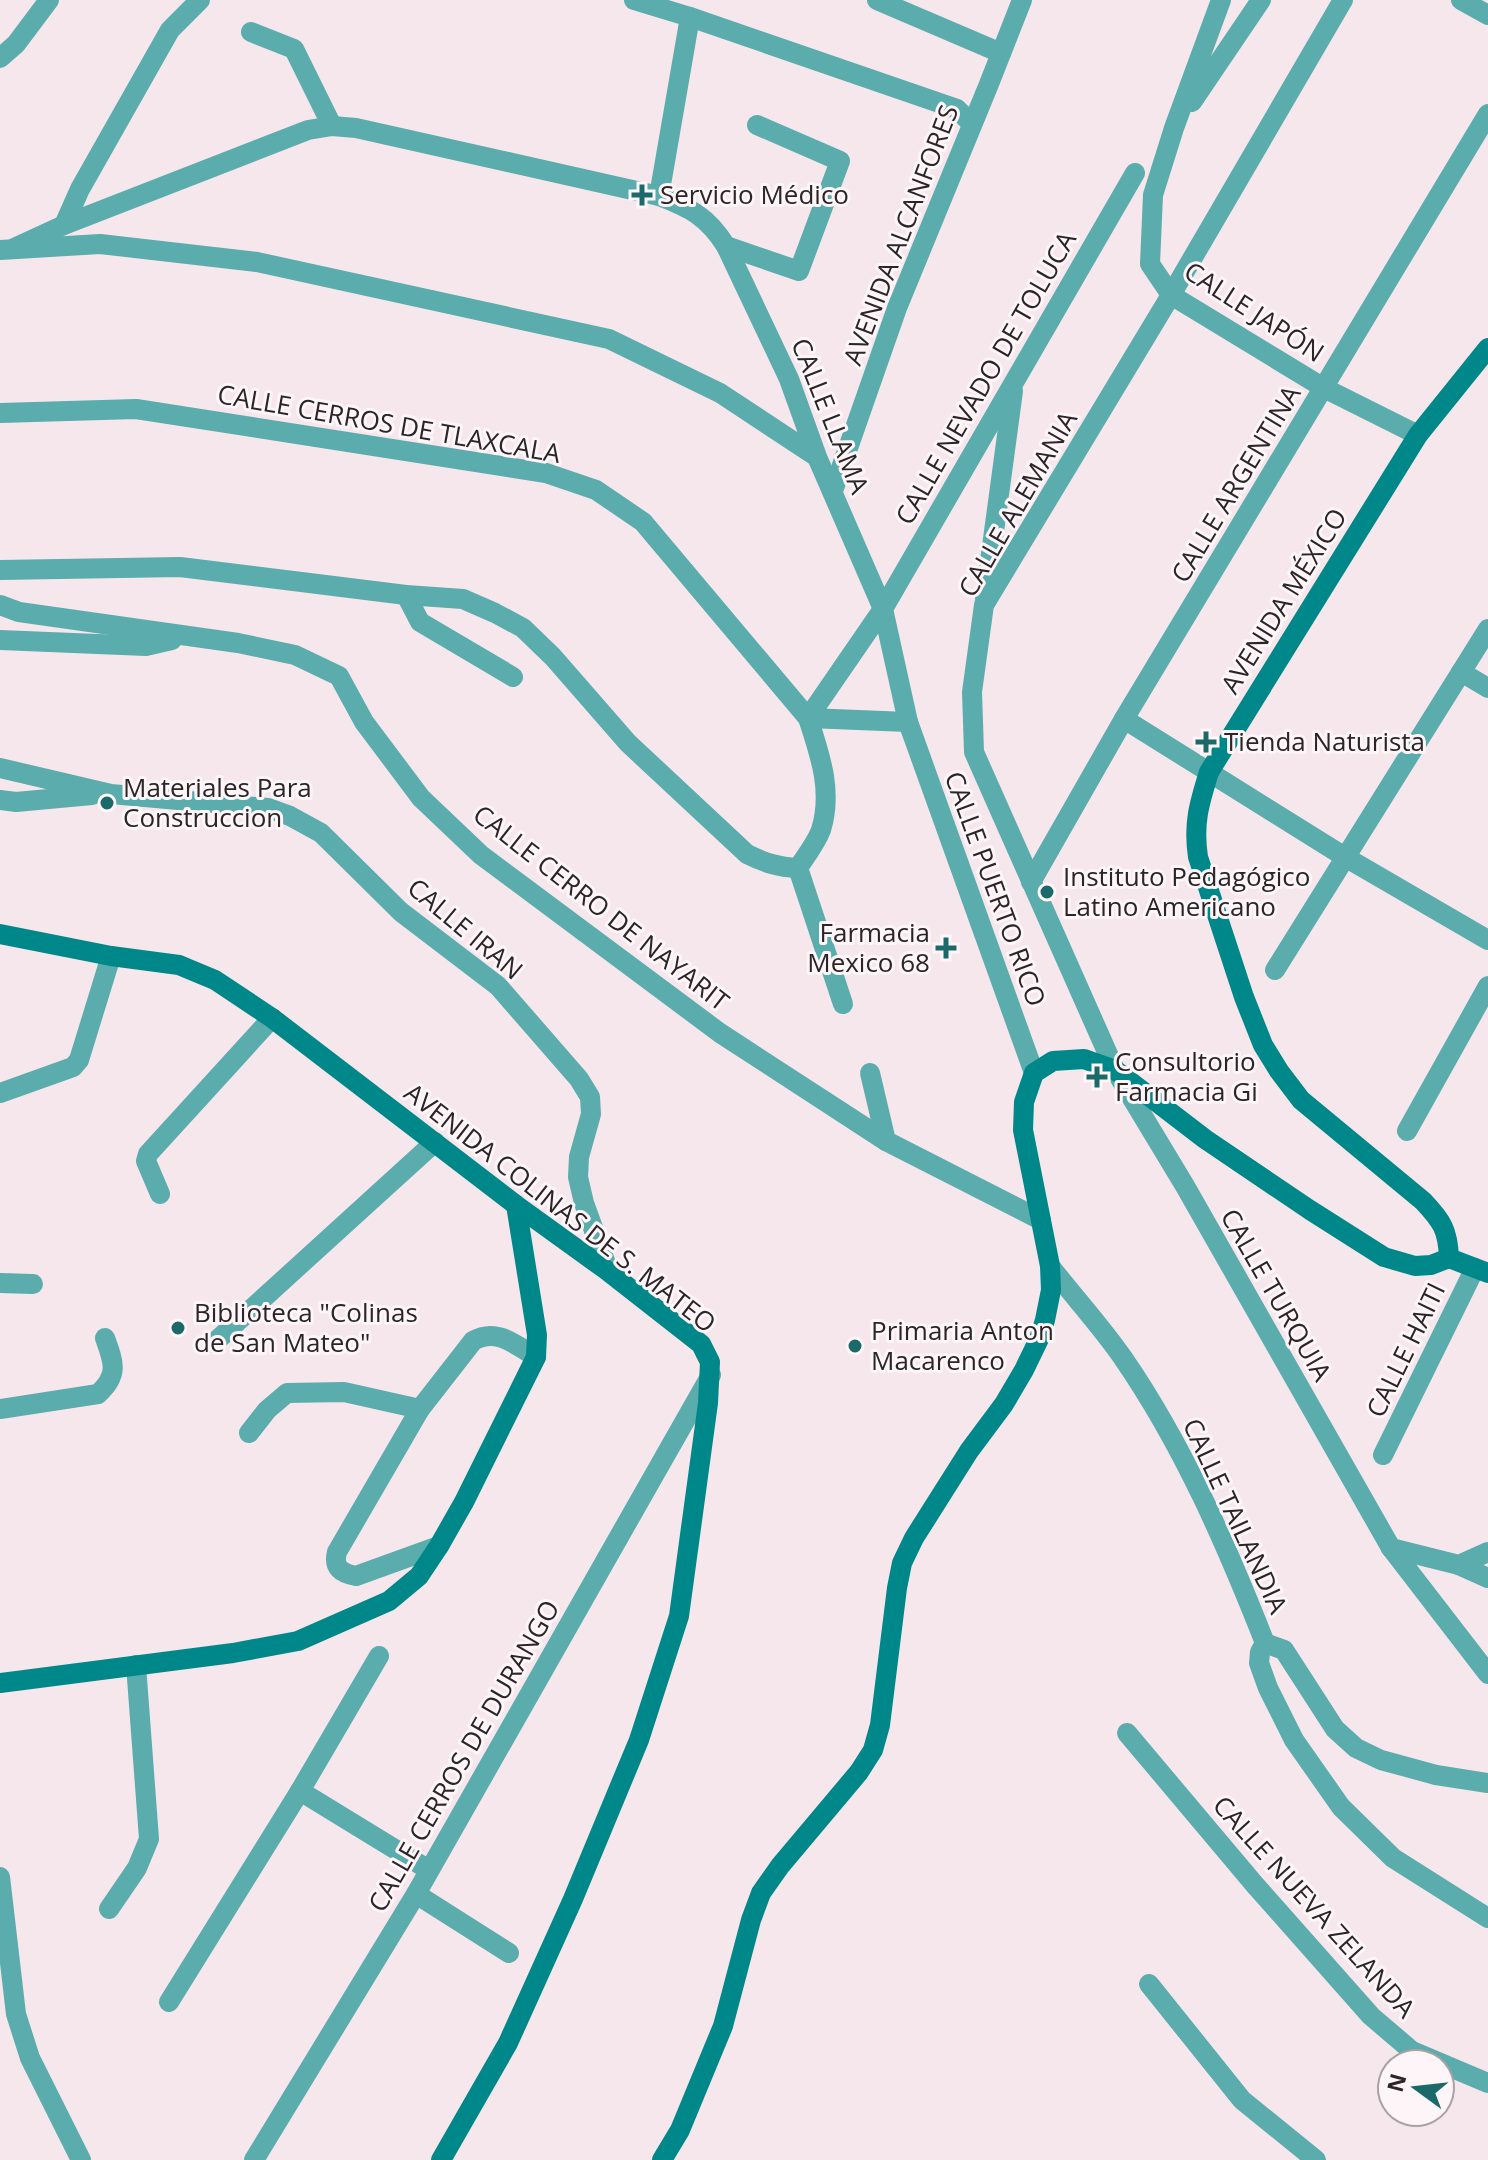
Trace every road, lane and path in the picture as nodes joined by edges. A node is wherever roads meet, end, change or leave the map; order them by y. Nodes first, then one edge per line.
1 (49, 0) edge
2 (200, 0) edge
3 (634, 0) edge
4 (877, 0) edge
5 (1022, 0) edge
6 (1221, 0) edge
7 (1261, 0) edge
8 (1343, 0) edge
9 (1461, 0) edge
10 (1488, 15) edge
11 (690, 17) junction
12 (251, 32) dead end
13 (1001, 53) junction
14 (0, 58) edge
15 (1488, 114) edge
16 (972, 124) junction
17 (757, 125) dead end
18 (332, 126) junction
19 (1174, 128) junction
20 (1135, 173) dead end
21 (659, 196) junction
22 (64, 225) junction
23 (726, 246) junction
24 (7, 249) edge
25 (1171, 295) junction
26 (1488, 348) edge
27 (1015, 380) junction
28 (1324, 388) junction
29 (0, 413) edge
30 (1418, 435) junction
31 (817, 457) junction
32 (833, 491) junction
33 (0, 570) edge
34 (406, 595) junction
35 (0, 605) edge
36 (984, 605) junction
37 (883, 609) junction
38 (1488, 629) edge
39 (188, 637) junction
40 (0, 640) edge
41 (1461, 672) junction
42 (513, 677) dead end
43 (1488, 688) edge
44 (808, 718) junction
45 (1124, 719) junction
46 (908, 722) junction
47 (0, 768) edge
48 (1209, 772) junction
49 (111, 794) junction
50 (0, 800) edge
51 (1345, 857) junction
52 (798, 868) junction
53 (1031, 882) junction
54 (0, 934) edge
55 (1488, 940) edge
56 (111, 956) junction
57 (1275, 970) dead end
58 (1488, 986) edge
59 (843, 1004) dead end
60 (272, 1018) junction
61 (1115, 1070) junction
62 (870, 1073) dead end
63 (1034, 1073) junction
64 (0, 1093) edge
65 (1407, 1131) dead end
66 (886, 1141) junction
67 (435, 1142) junction
68 (160, 1194) dead end
69 (516, 1205) junction
70 (1041, 1220) junction
71 (1449, 1258) junction
72 (1050, 1266) junction
73 (1482, 1271) edge
74 (609, 1272) junction
75 (0, 1283) edge
76 (33, 1284) dead end
77 (105, 1338) dead end
78 (214, 1343) dead end
79 (536, 1357) junction
80 (711, 1375) junction
81 (0, 1409) edge
82 (420, 1409) junction
83 (249, 1433) dead end
84 (1383, 1455) dead end
85 (439, 1546) junction
86 (1391, 1548) junction
87 (1488, 1552) edge
88 (1459, 1565) junction
89 (1488, 1578) edge
90 (1265, 1643) junction
91 (379, 1656) dead end
92 (136, 1665) junction
93 (1488, 1674) edge
94 (0, 1683) edge
95 (1127, 1733) dead end
96 (1488, 1783) edge
97 (300, 1791) junction
98 (429, 1870) junction
99 (0, 1877) edge
100 (416, 1894) junction
101 (109, 1909) dead end
102 (1488, 1918) edge
103 (509, 1953) dead end
104 (1149, 1984) dead end
105 (169, 2002) dead end
106 (1488, 2083) edge
107 (254, 2159) edge
108 (81, 2160) edge
109 (441, 2160) edge
110 (662, 2160) edge
111 (1316, 2160) edge

1 - 14 street
2 - 22 street
3 - 11 street
4 - 13 street
5 - 13 street, AVENIDA ALCANFORES
6 - 19 street
7 - 19 street
8 - 25 street, CALLE ALEMANIA
9 - 10 street
11 - 16 street
11 - 21 street
12 - 18 street
13 - 16 street, AVENIDA ALCANFORES
15 - 28 street, CALLE ARGENTINA
16 - 32 street, AVENIDA ALCANFORES
17 - 23 street
18 - 21 street, CALLE LLAMA
18 - 22 street
19 - 25 street, CALLE JAPÓN
20 - 27 street, CALLE NEVADO DE TOLUCA
21 - 23 street, CALLE LLAMA
22 - 24 street
23 - 31 street, CALLE LLAMA
24 - 31 street
25 - 28 street, CALLE JAPÓN
25 - 36 street, CALLE ALEMANIA
26 - 30 street, AVENIDA MÉXICO
27 - 36 street
27 - 37 street, CALLE NEVADO DE TOLUCA
28 - 30 street, CALLE JAPÓN
28 - 45 street, CALLE ARGENTINA
29 - 44 street, CALLE CERROS DE TLAXCALA
30 - 48 street, AVENIDA MÉXICO
31 - 32 street, CALLE LLAMA
32 - 37 street, CALLE LLAMA
33 - 34 street
34 - 42 street
34 - 52 street
35 - 39 street, CALLE CERRO DE NAYARIT
36 - 53 street, CALLE ALEMANIA
37 - 44 street, CALLE NEVADO DE TOLUCA
37 - 46 street
38 - 41 street
39 - 40 street
39 - 66 street, CALLE CERRO DE NAYARIT
41 - 43 street
41 - 51 street
44 - 46 street
44 - 52 street
45 - 48 street
45 - 53 street, CALLE ARGENTINA
46 - 63 street, CALLE PUERTO RICO
47 - 49 street
48 - 51 street
48 - 71 street, AVENIDA MÉXICO
49 - 50 street
49 - 74 street, CALLE IRAN
51 - 55 street
51 - 57 street
52 - 59 street
53 - 61 street, CALLE ALEMANIA
54 - 56 street, AVENIDA COLINAS DE S. MATEO
56 - 60 street, AVENIDA COLINAS DE S. MATEO
56 - 64 street
58 - 65 street
60 - 67 street, AVENIDA COLINAS DE S. MATEO
60 - 68 street
61 - 63 street
61 - 71 street
61 - 86 street, CALLE TURQUIA
62 - 66 street
63 - 70 street
66 - 70 street, CALLE CERRO DE NAYARIT
67 - 69 street, AVENIDA COLINAS DE S. MATEO
67 - 78 street
69 - 74 street, AVENIDA COLINAS DE S. MATEO
69 - 79 street
70 - 72 street
71 - 73 street
72 - 90 street, CALLE TAILANDIA
72 - 110 street
73 - 84 street, CALLE HAITI
74 - 80 street, AVENIDA COLINAS DE S. MATEO
75 - 76 street
77 - 81 street
79 - 82 street
79 - 85 street
80 - 98 street, CALLE CERROS DE DURANGO
80 - 109 street, AVENIDA COLINAS DE S. MATEO
82 - 83 street
82 - 85 street
85 - 92 street
86 - 88 street
86 - 93 street, CALLE TURQUIA
87 - 88 street
88 - 89 street
90 - 96 street
90 - 102 street, CALLE TAILANDIA
91 - 97 street
92 - 94 street
92 - 101 street
95 - 106 street, CALLE NUEVA ZELANDA
97 - 98 street
97 - 105 street
98 - 100 street, CALLE CERROS DE DURANGO
99 - 108 street
100 - 103 street
100 - 107 street, CALLE CERROS DE DURANGO
104 - 111 street

